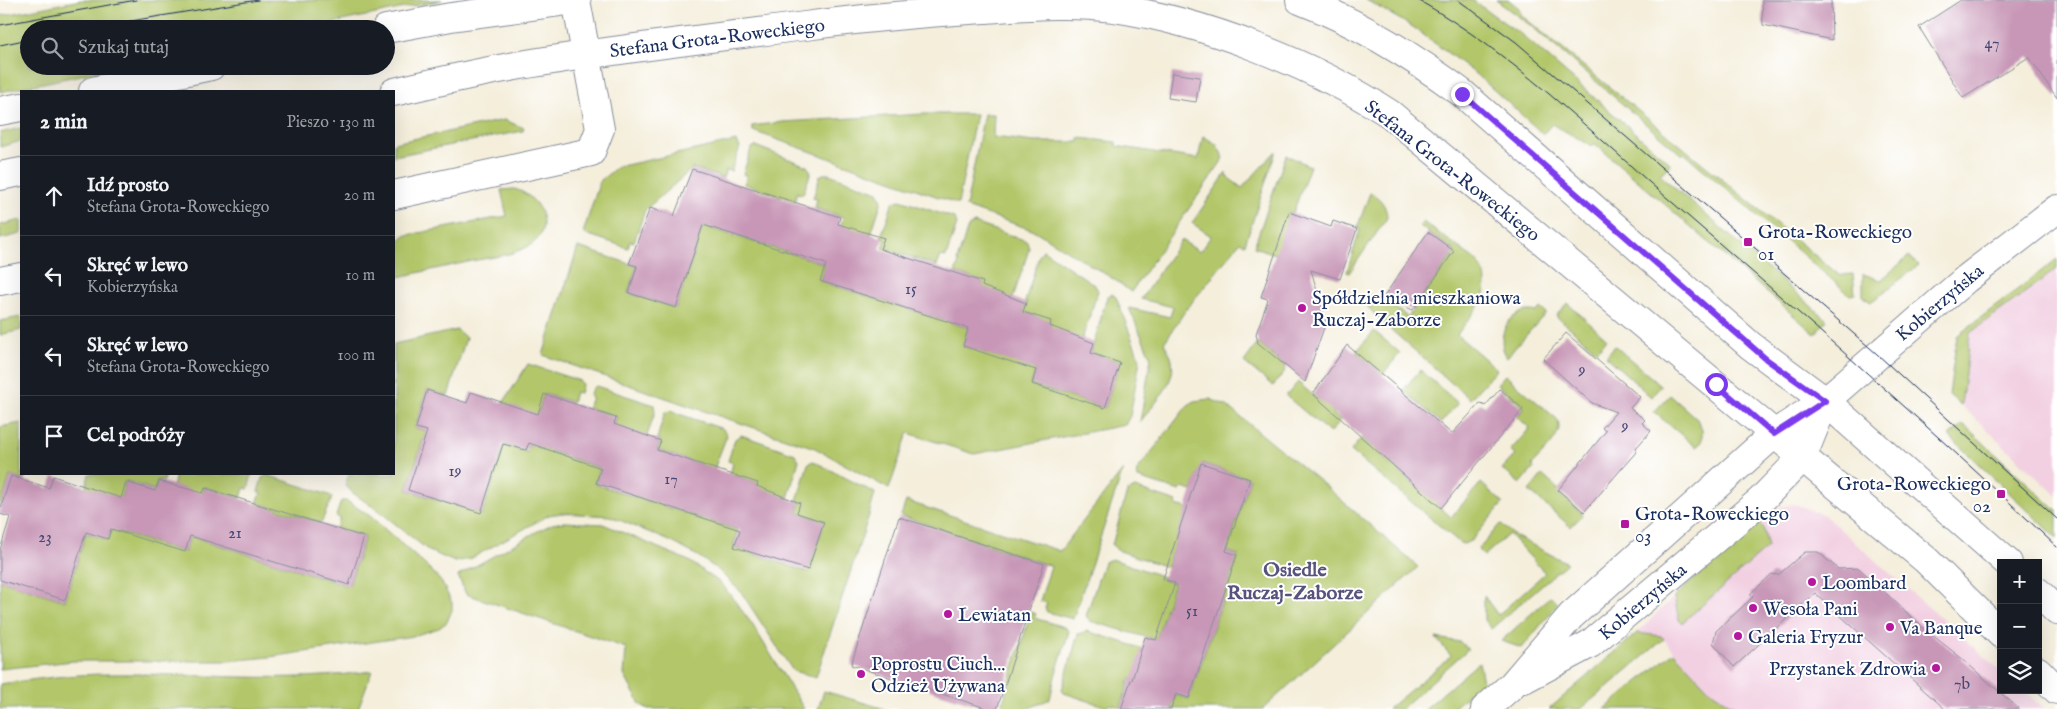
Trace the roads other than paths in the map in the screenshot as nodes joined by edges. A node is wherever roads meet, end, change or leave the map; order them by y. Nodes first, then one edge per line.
1 (576, 0) edge
2 (1300, 0) edge
3 (395, 27) edge
4 (585, 54) junction
5 (169, 75) edge
6 (98, 90) edge
7 (395, 92) edge
8 (20, 106) edge
9 (0, 111) edge
10 (20, 172) edge
11 (0, 176) edge
12 (395, 195) edge
13 (2057, 209) edge
14 (20, 277) edge
15 (0, 281) edge
16 (1825, 401) junction
17 (1774, 434) junction
18 (1802, 458) junction
19 (2003, 559) edge
20 (2042, 596) edge
21 (2057, 611) edge
22 (1997, 630) edge
23 (2042, 675) edge
24 (1512, 685) junction
25 (2057, 690) edge
26 (1486, 709) edge

1 - 3 main road
1 - 4 main road
2 - 16 main road
4 - 7 main road, Stefana Grota-Roweckiego
4 - 12 main road
4 - 17 main road, Stefana Grota-Roweckiego
5 - 6 main road
8 - 9 main road
10 - 11 main road
13 - 16 main road, Kobierzyńska
14 - 15 main road
16 - 17 main road, Kobierzyńska
16 - 18 main road, Kobierzyńska
16 - 19 main road
17 - 18 main road, Stefana Grota-Roweckiego
17 - 24 main road, Kobierzyńska
18 - 22 main road, Stefana Grota-Roweckiego
18 - 24 main road, Kobierzyńska
20 - 21 main road
23 - 25 main road
24 - 26 main road, Kobierzyńska

